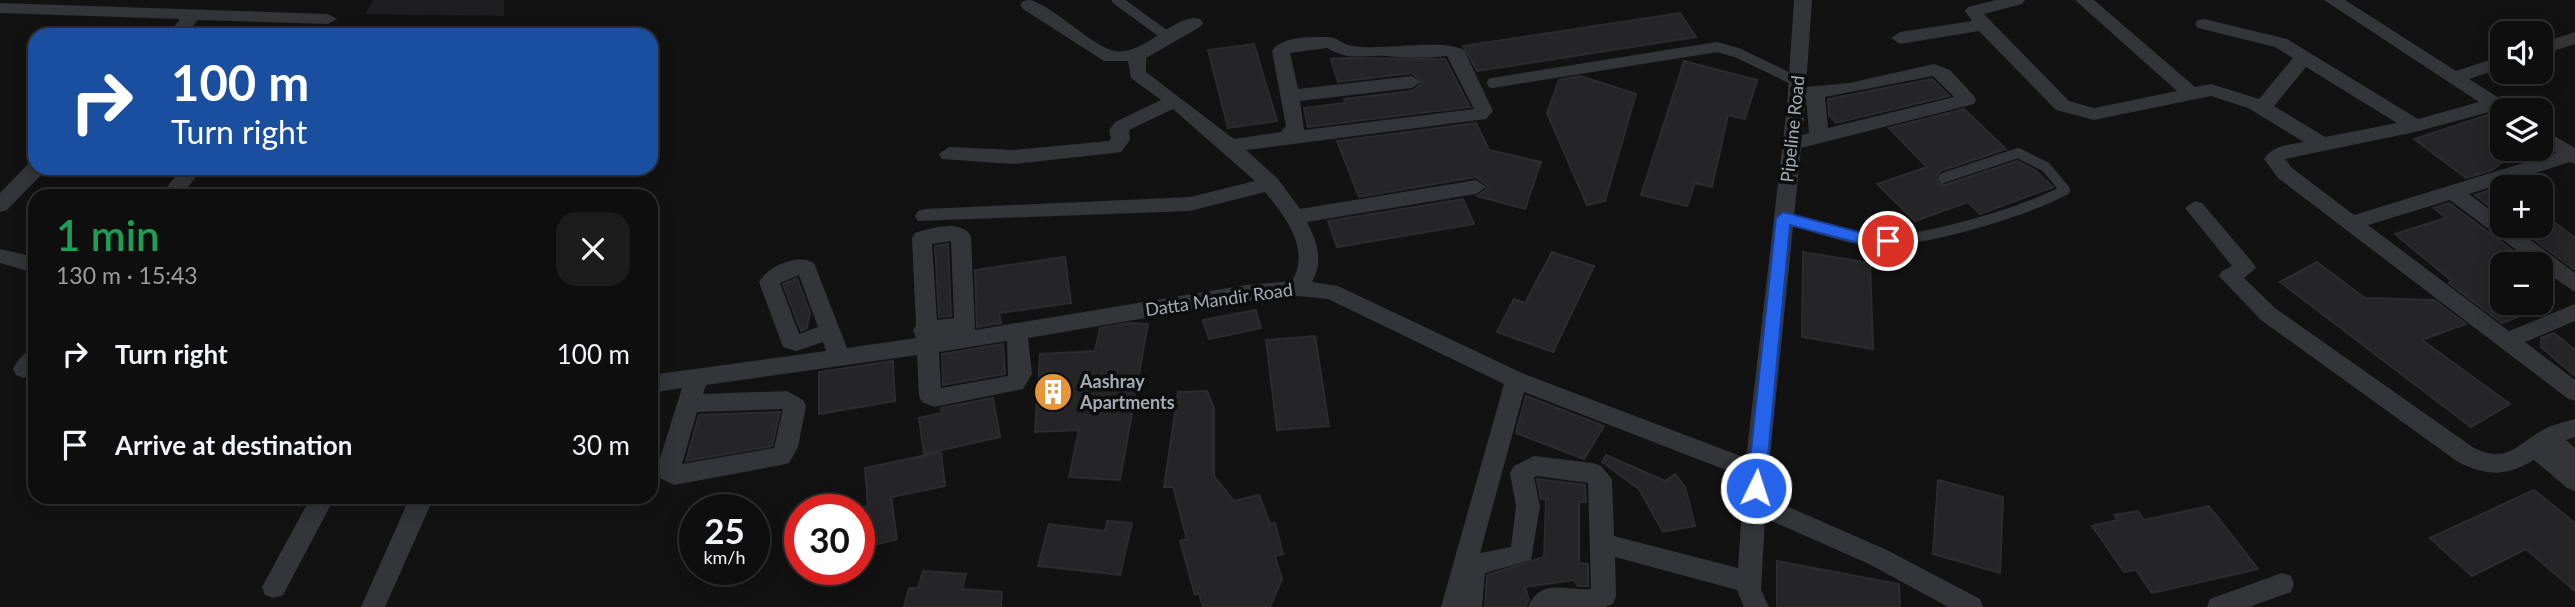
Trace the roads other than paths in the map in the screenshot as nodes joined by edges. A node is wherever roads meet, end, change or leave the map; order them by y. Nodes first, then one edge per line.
1 (1117, 0) edge
2 (1803, 0) edge
3 (2016, 0) edge
4 (2084, 0) edge
5 (2333, 0) edge
6 (1029, 5) dead end
7 (0, 8) edge
8 (194, 13) junction
9 (328, 19) dead end
10 (1194, 23) dead end
11 (2204, 24) dead end
12 (1983, 25) junction
13 (182, 28) edge
14 (1168, 37) junction
15 (1900, 38) dead end
16 (2575, 38) edge
17 (2553, 45) edge
18 (1137, 55) junction
19 (2305, 56) junction
20 (2490, 66) edge
21 (2457, 77) junction
22 (1412, 82) dead end
23 (1492, 83) dead end
24 (2192, 94) junction
25 (1291, 96) junction
26 (1804, 96) junction
27 (2490, 100) edge
28 (1175, 101) junction
29 (2261, 109) junction
30 (2490, 109) edge
31 (2415, 125) junction
32 (1287, 138) junction
33 (1819, 138) junction
34 (2553, 142) edge
35 (1791, 144) junction
36 (2322, 144) junction
37 (1231, 146) junction
38 (949, 154) dead end
39 (2574, 156) edge
40 (29, 175) edge
41 (187, 175) edge
42 (1943, 178) dead end
43 (1271, 184) junction
44 (1476, 187) dead end
45 (176, 189) edge
46 (2453, 192) junction
47 (0, 205) edge
48 (2195, 208) dead end
49 (925, 216) dead end
50 (1294, 217) junction
51 (1783, 218) junction
52 (2351, 223) junction
53 (0, 256) edge
54 (28, 263) edge
55 (2575, 284) edge
56 (1298, 288) junction
57 (2575, 312) edge
58 (832, 331) dead end
59 (1017, 331) junction
60 (965, 332) junction
61 (925, 338) junction
62 (2507, 341) junction
63 (839, 357) junction
64 (692, 378) junction
65 (1516, 380) junction
66 (658, 383) edge
67 (2575, 392) edge
68 (690, 403) junction
69 (2575, 428) edge
70 (2541, 443) junction
71 (658, 459) edge
72 (2575, 461) edge
73 (1756, 472) junction
74 (2575, 481) edge
75 (1756, 503) junction
76 (319, 504) edge
77 (419, 504) edge
78 (1605, 544) junction
79 (2282, 584) dead end
80 (274, 587) dead end
81 (1747, 597) edge
82 (373, 607) edge
83 (1453, 607) edge
84 (1470, 607) edge
85 (1540, 607) edge
86 (1970, 607) edge
87 (2219, 607) edge

1 - 14 lane
2 - 26 street, Pipeline Road
3 - 12 street
4 - 24 street
5 - 21 street
6 - 18 street
7 - 8 street
8 - 9 street
8 - 13 street
10 - 14 street
11 - 19 street
12 - 15 street
12 - 24 street
14 - 18 street
16 - 17 street
18 - 28 street
19 - 29 street
19 - 31 street
20 - 21 street
21 - 27 street
22 - 25 street
23 - 26 lane
24 - 29 street
25 - 32 street
25 - 32 street
26 - 33 street
26 - 33 street
26 - 35 street, Pipeline Road
28 - 37 street
28 - 38 street
29 - 36 street
30 - 31 street
31 - 36 street
32 - 37 street
33 - 35 street
34 - 39 street
35 - 51 street, Pipeline Road
36 - 52 street
37 - 43 street
39 - 46 street
40 - 47 street
41 - 45 street
42 - 51 lane
43 - 49 street
43 - 50 street
44 - 50 street
46 - 52 street
46 - 55 street
48 - 70 street
50 - 56 street
51 - 73 street, Pipeline Road
52 - 62 street
53 - 54 street
56 - 59 street, Datta Mandir Road
56 - 65 street, Datta Mandir Road
57 - 62 street
58 - 63 street
59 - 60 street, Datta Mandir Road
59 - 61 street
60 - 61 street, Datta Mandir Road
60 - 61 street
61 - 63 street, Datta Mandir Road
62 - 67 street
63 - 64 street, Datta Mandir Road
64 - 66 street, Datta Mandir Road
64 - 68 street
64 - 71 street
65 - 73 street, Datta Mandir Road
65 - 83 street
68 - 68 street
69 - 70 street
70 - 72 street
70 - 74 street
73 - 75 street, Pipeline Road
75 - 81 street, Pipeline Road
75 - 86 street
76 - 80 street
77 - 82 street
78 - 81 street
78 - 84 street
78 - 85 street
79 - 87 street

